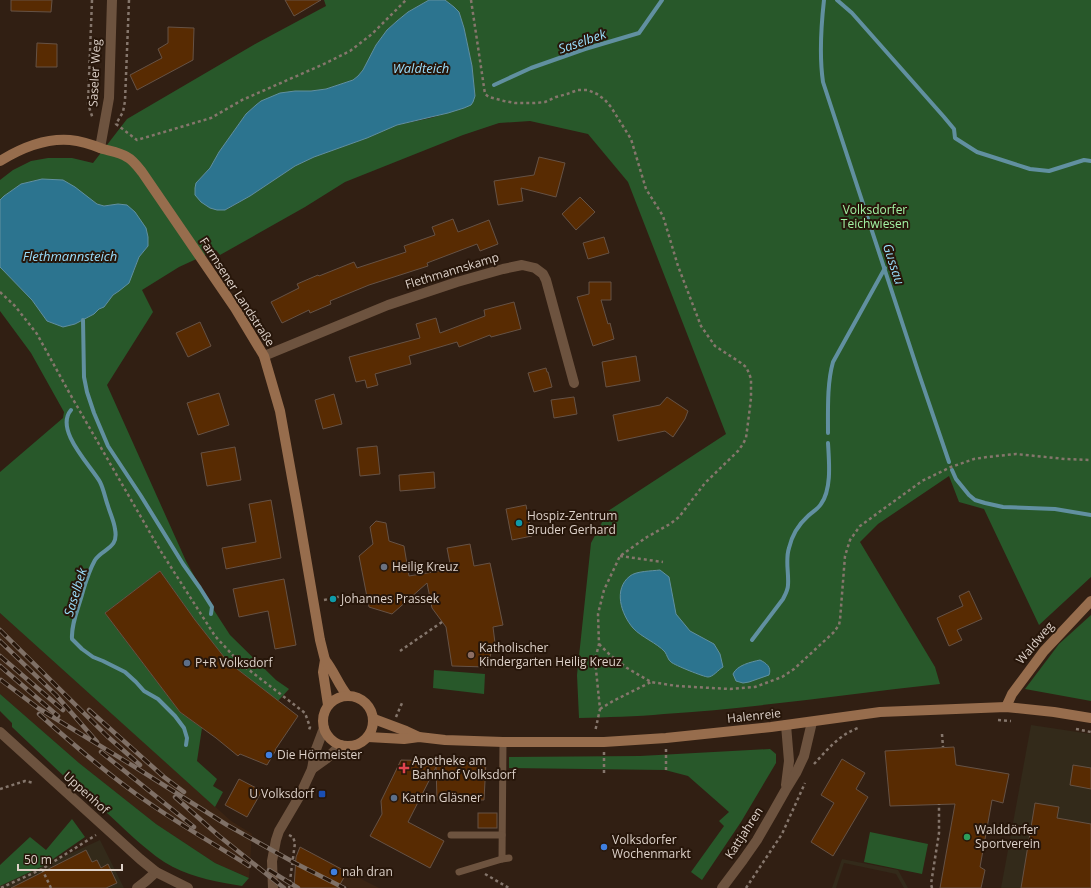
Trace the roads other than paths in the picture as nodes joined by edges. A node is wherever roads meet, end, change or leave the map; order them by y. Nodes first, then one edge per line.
1 (112, 0) edge
2 (100, 148) junction
3 (0, 161) edge
4 (264, 356) junction
5 (574, 383) dead end
6 (1091, 601) edge
7 (325, 660) junction
8 (347, 695) junction
9 (328, 705) junction
10 (1006, 707) junction
11 (1091, 718) edge
12 (374, 719) junction
13 (812, 722) junction
14 (786, 725) junction
15 (324, 728) junction
16 (0, 732) edge
17 (368, 737) junction
18 (419, 737) junction
19 (504, 742) junction
20 (341, 745) junction
21 (312, 769) junction
22 (785, 791) junction
23 (452, 835) dead end
24 (502, 835) junction
25 (156, 872) junction
26 (459, 872) dead end
27 (272, 875) junction
28 (137, 888) edge
29 (188, 888) edge
30 (264, 888) edge
31 (273, 888) edge
32 (722, 888) edge

1 - 2 street, Saseler Weg
2 - 3 main road, Farmsener Landstraße
2 - 4 main road, Farmsener Landstraße
4 - 5 street, Flethmannskamp
4 - 7 main road, Farmsener Landstraße
6 - 10 main road, Waldweg
7 - 8 main road, Farmsener Landstraße
7 - 9 main road, Farmsener Landstraße
8 - 9 main road
8 - 12 main road
9 - 15 main road, Farmsener Landstraße
10 - 11 main road, Halenreie
10 - 13 main road, Halenreie
12 - 17 main road
12 - 18 main road, Halenreie
13 - 14 main road, Halenreie
13 - 22 street, Kattjahren
14 - 19 main road, Halenreie
14 - 22 street, Kattjahren
15 - 20 main road
15 - 21 street, Farmsener Landstraße
16 - 25 street, Uppenhof
17 - 18 main road, Halenreie
17 - 20 main road
18 - 19 main road, Halenreie
19 - 24 lane
20 - 21 street, Farmsener Landstraße
21 - 27 street, Farmsener Landstraße
22 - 32 street, Kattjahren
23 - 24 lane
24 - 26 lane
25 - 28 street
25 - 29 street, Uppenhof
27 - 30 street, Farmsener Landstraße
27 - 31 street, Farmsener Landstraße

